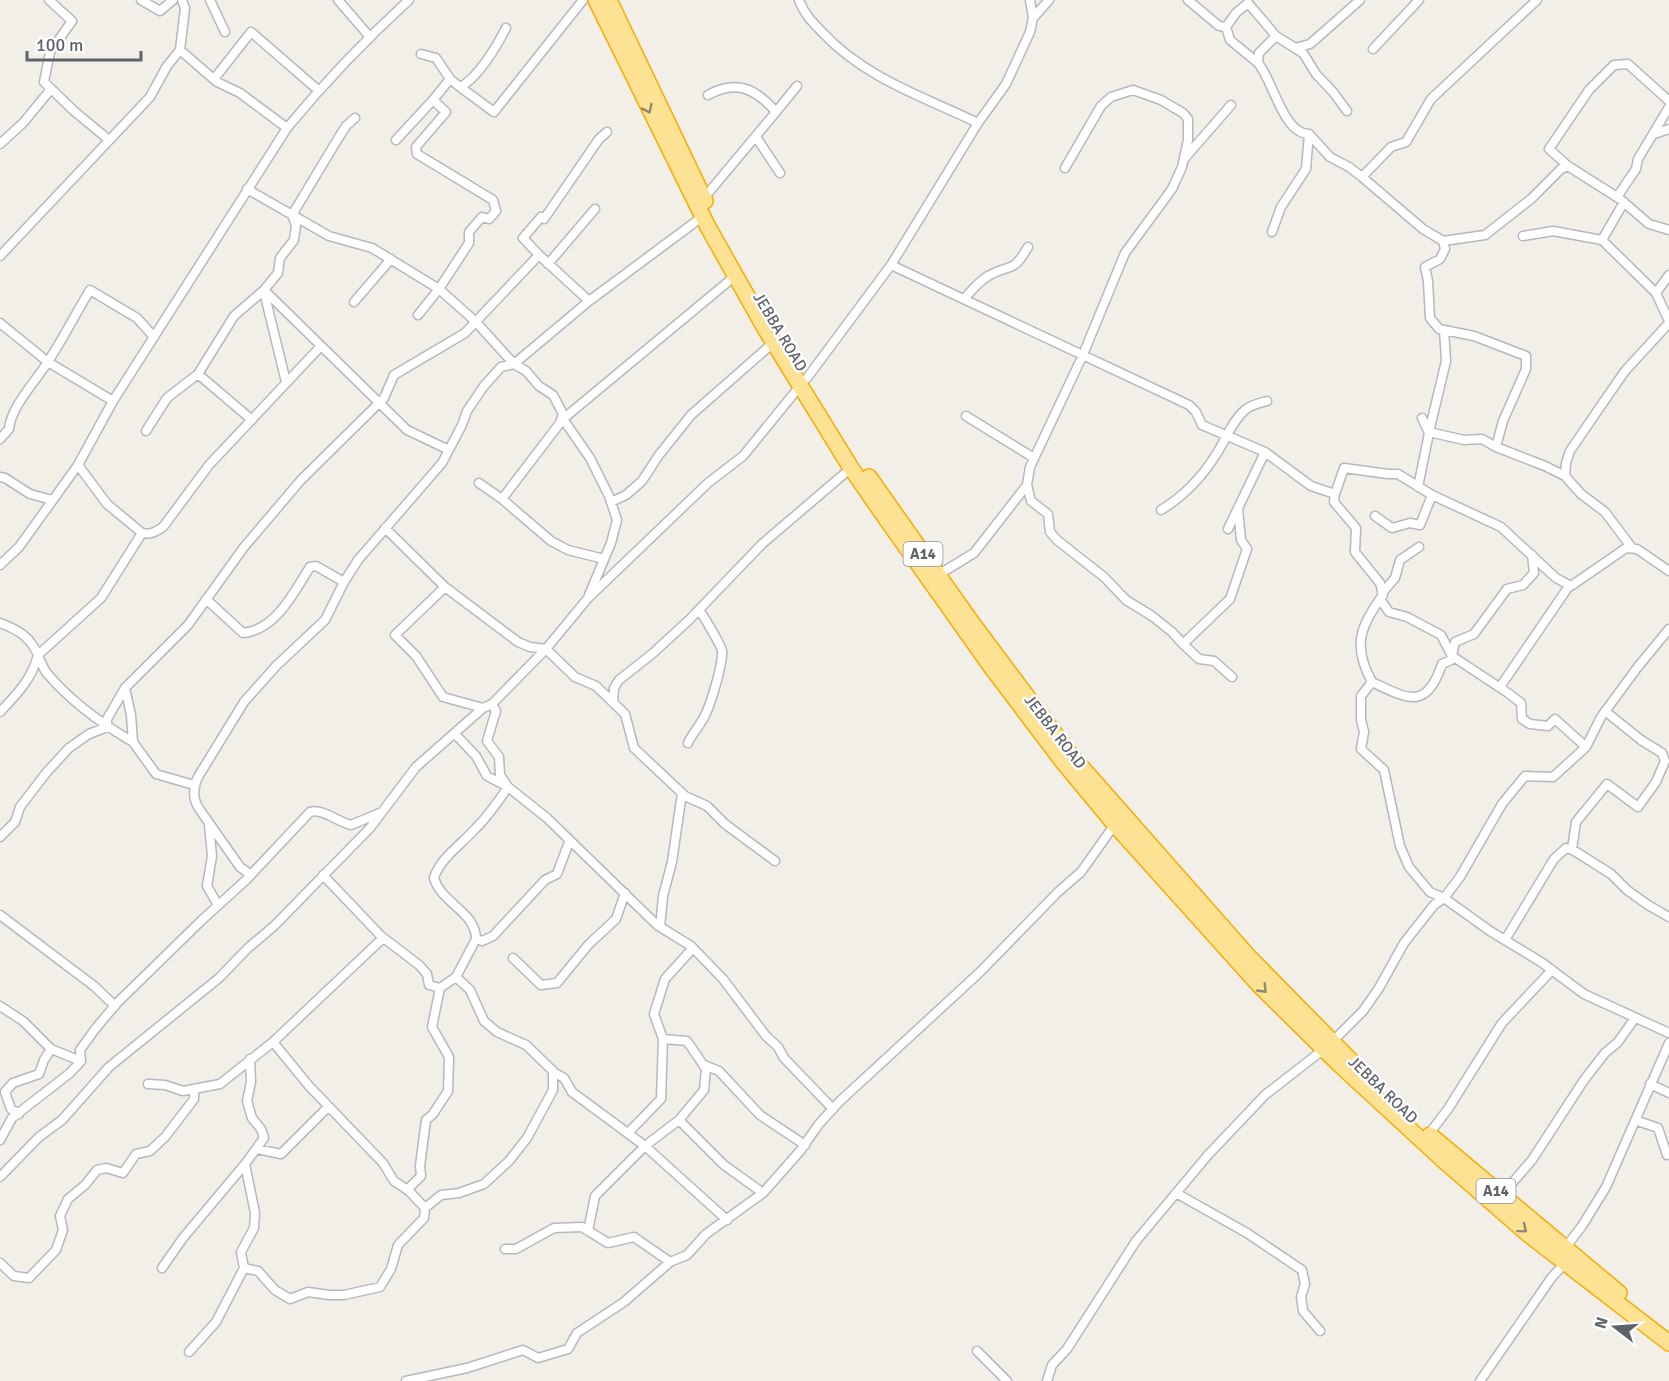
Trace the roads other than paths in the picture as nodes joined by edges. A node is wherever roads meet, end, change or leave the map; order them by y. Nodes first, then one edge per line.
1 (49, 0) edge
2 (141, 0) edge
3 (173, 0) edge
4 (182, 0) edge
5 (210, 0) edge
6 (338, 0) edge
7 (409, 0) edge
8 (583, 0) edge
9 (596, 0) edge
10 (609, 0) edge
11 (799, 0) edge
12 (1030, 0) edge
13 (1049, 0) edge
14 (1188, 0) edge
15 (1360, 0) edge
16 (1419, 0) edge
17 (1537, 0) edge
18 (1247, 2) edge
19 (1033, 18) junction
20 (1226, 27) junction
21 (506, 28) dead end
22 (225, 32) dead end
23 (369, 36) junction
24 (1276, 36) junction
25 (1295, 48) junction
26 (1373, 49) dead end
27 (180, 50) junction
28 (421, 54) dead end
29 (1258, 63) junction
30 (214, 79) junction
31 (450, 79) junction
32 (797, 86) dead end
33 (460, 87) junction
34 (51, 89) junction
35 (318, 90) junction
36 (708, 95) dead end
37 (433, 100) junction
38 (1669, 101) edge
39 (1232, 105) dead end
40 (1669, 107) edge
41 (1347, 111) dead end
42 (776, 112) junction
43 (355, 118) dead end
44 (978, 123) junction
45 (287, 128) junction
46 (1669, 129) edge
47 (607, 132) dead end
48 (1309, 134) junction
49 (1654, 134) junction
50 (756, 137) junction
51 (110, 140) junction
52 (396, 140) dead end
53 (0, 144) edge
54 (1184, 160) junction
55 (1568, 166) junction
56 (1065, 168) dead end
57 (780, 173) dead end
58 (1362, 177) junction
59 (246, 189) junction
60 (704, 198) junction
61 (1620, 199) junction
62 (595, 209) dead end
63 (292, 215) junction
64 (702, 217) junction
65 (1669, 230) edge
66 (1272, 232) dead end
67 (1523, 236) dead end
68 (1602, 240) junction
69 (1443, 241) junction
70 (0, 242) edge
71 (10, 246) junction
72 (1028, 247) dead end
73 (539, 255) junction
74 (0, 256) edge
75 (391, 259) junction
76 (548, 264) junction
77 (891, 265) junction
78 (1669, 275) edge
79 (735, 276) junction
80 (439, 289) junction
81 (264, 290) junction
82 (1656, 293) junction
83 (964, 299) junction
84 (589, 301) junction
85 (354, 302) dead end
86 (418, 315) dead end
87 (475, 321) junction
88 (1669, 322) edge
89 (0, 323) edge
90 (1444, 330) junction
91 (154, 337) junction
92 (773, 343) junction
93 (321, 346) junction
94 (1082, 357) junction
95 (48, 362) junction
96 (514, 364) junction
97 (198, 374) junction
98 (286, 382) junction
99 (803, 382) junction
100 (1267, 400) dead end
101 (113, 401) junction
102 (379, 403) junction
103 (966, 416) dead end
104 (1422, 418) dead end
105 (563, 419) junction
106 (252, 420) junction
107 (146, 430) dead end
108 (1429, 432) junction
109 (2, 434) edge
110 (1226, 436) junction
111 (1496, 447) junction
112 (449, 450) junction
113 (1265, 452) junction
114 (1034, 458) junction
115 (78, 465) junction
116 (851, 468) junction
117 (1565, 476) junction
118 (0, 477) edge
119 (479, 483) dead end
120 (1027, 485) junction
121 (1418, 487) junction
122 (1335, 494) junction
123 (1432, 495) junction
124 (502, 499) junction
125 (52, 500) junction
126 (611, 501) junction
127 (1238, 508) junction
128 (1161, 510) dead end
129 (1375, 516) dead end
130 (385, 528) junction
131 (1227, 528) dead end
132 (142, 533) junction
133 (1419, 547) dead end
134 (1632, 548) junction
135 (1532, 555) junction
136 (604, 559) junction
137 (0, 565) edge
138 (1669, 571) edge
139 (938, 575) junction
140 (344, 582) junction
141 (1569, 586) junction
142 (445, 587) junction
143 (1381, 596) junction
144 (588, 598) junction
145 (206, 599) junction
146 (699, 610) junction
147 (0, 623) edge
148 (1669, 629) edge
149 (1183, 645) junction
150 (546, 649) junction
151 (38, 655) junction
152 (1452, 656) junction
153 (1232, 677) dead end
154 (1372, 682) junction
155 (1500, 687) junction
156 (125, 688) junction
157 (613, 702) junction
158 (492, 704) junction
159 (483, 708) junction
160 (1605, 711) junction
161 (0, 712) edge
162 (107, 727) junction
163 (455, 734) junction
164 (134, 742) junction
165 (688, 743) dead end
166 (1586, 747) junction
167 (1666, 755) edge
168 (194, 785) junction
169 (508, 787) junction
170 (682, 793) junction
171 (382, 812) junction
172 (208, 822) junction
173 (1115, 824) junction
174 (0, 837) edge
175 (569, 842) junction
176 (1572, 849) junction
177 (775, 861) dead end
178 (250, 875) junction
179 (323, 875) junction
180 (625, 892) junction
181 (1444, 898) junction
182 (219, 905) junction
183 (0, 915) edge
184 (1669, 917) edge
185 (660, 927) junction
186 (383, 938) junction
187 (476, 939) junction
188 (1505, 940) junction
189 (693, 948) junction
190 (513, 958) dead end
191 (1552, 970) junction
192 (456, 977) junction
193 (440, 988) junction
194 (0, 1006) edge
195 (115, 1006) junction
196 (1635, 1018) junction
197 (1669, 1033) edge
198 (663, 1039) junction
199 (273, 1042) junction
200 (1669, 1043) edge
201 (1328, 1045) junction
202 (51, 1048) junction
203 (250, 1059) junction
204 (81, 1061) junction
205 (704, 1065) junction
206 (553, 1072) junction
207 (148, 1084) dead end
208 (1650, 1084) junction
209 (194, 1090) junction
210 (1669, 1093) edge
211 (328, 1107) junction
212 (833, 1109) junction
213 (20, 1114) junction
214 (1635, 1119) junction
215 (679, 1120) junction
216 (628, 1133) junction
217 (1429, 1134) junction
218 (0, 1140) edge
219 (805, 1145) junction
220 (645, 1146) junction
221 (257, 1149) junction
222 (1669, 1153) edge
223 (245, 1164) junction
224 (0, 1177) edge
225 (407, 1190) junction
226 (764, 1193) junction
227 (1176, 1193) junction
228 (1502, 1196) junction
229 (425, 1208) junction
230 (727, 1220) junction
231 (588, 1231) junction
232 (505, 1249) dead end
233 (1565, 1256) junction
234 (670, 1262) junction
235 (0, 1263) edge
236 (162, 1268) dead end
237 (244, 1268) junction
238 (1320, 1331) dead end
239 (1669, 1331) edge
240 (1669, 1342) edge
241 (976, 1351) dead end
242 (189, 1352) dead end
243 (406, 1381) edge
244 (1007, 1381) edge
245 (1047, 1381) edge
246 (1480, 1381) edge

1 - 34 street
2 - 3 street
4 - 27 street
5 - 22 street
6 - 23 street
7 - 23 street
8 - 33 street
9 -> 64 highway
10 - 60 highway, JEBBA ROAD / A14
11 - 44 street
12 - 19 street
13 - 19 street
14 - 20 street
15 - 25 street
16 - 26 street
17 - 58 street
18 - 20 street
18 - 24 street
19 - 44 street
20 - 29 street
21 - 33 street
23 - 35 street
24 - 25 street
24 - 29 street
25 - 41 street
27 - 30 street
27 - 51 street
28 - 31 street
29 - 48 street
30 - 35 street
30 - 45 street
31 - 33 street
31 - 37 street
32 - 42 street
34 - 51 street
34 - 53 street
35 - 45 street
36 - 42 street
37 - 52 street
37 - 80 street
38 - 55 street
39 - 54 street
40 - 49 street
42 - 50 street
43 - 63 street
44 - 77 street
45 - 59 street
46 - 49 street
47 - 73 street
48 - 58 street
48 - 66 street
49 - 61 street
50 - 57 street
50 - 60 street
51 - 71 street
54 - 56 street
54 - 94 street
55 - 61 street
55 - 69 street
58 - 69 street
59 - 63 street
59 - 91 street
60 - 99 highway, JEBBA ROAD / A14
61 - 65 street
61 - 68 street
62 - 76 street
63 - 75 street
63 - 81 street
64 - 79 highway
64 - 84 street
67 - 68 street
68 - 82 street
69 - 90 street
70 - 71 street
71 - 74 street
72 - 83 street
73 - 76 street
73 - 87 street
75 - 80 street
75 - 85 street
76 - 84 street
77 - 83 street
77 - 99 street
78 - 82 street
79 - 92 highway
79 - 105 street
80 - 86 street
80 - 87 street
81 - 93 street
81 - 97 street
81 - 98 street
82 - 88 street
83 - 94 street
84 - 96 street
87 - 96 street
87 - 102 street
88 - 117 street
89 - 95 street
90 - 108 street
90 - 111 street
91 - 95 street
91 - 101 street
92 - 99 highway
92 - 126 street
93 - 98 street
93 - 102 street
94 - 110 street
94 - 114 street
95 - 101 street
95 - 109 street
96 - 105 street
96 - 112 street
97 - 106 street
97 - 107 street
98 - 106 street
99 - 116 highway
99 - 139 highway, JEBBA ROAD / A14
99 - 144 street
100 - 110 street
101 - 115 street
102 - 112 street
102 - 145 street
103 - 114 street
104 - 108 street
105 - 124 street
105 - 126 street
106 - 132 street
108 - 111 street
108 - 121 street
110 - 113 street
110 - 128 street
111 - 117 street
112 - 130 street
113 - 122 street
113 - 127 street
114 - 120 street
115 - 125 street
115 - 132 street
116 - 146 street
116 - 173 highway
117 - 134 street
118 - 125 street
119 - 124 street
120 - 139 street
120 - 149 street
121 - 122 street
121 - 123 street
122 - 143 street
123 - 129 street
123 - 135 street
124 - 136 street
125 - 137 street
126 - 136 street
127 - 131 street
127 - 149 street
130 - 140 street
130 - 142 street
132 - 151 street
133 - 143 street
134 - 138 street
134 - 141 street
135 - 141 street
135 - 152 street
136 - 144 street
139 - 201 highway, JEBBA ROAD / A14
140 - 145 street
140 - 168 street
141 - 155 street
142 - 150 street
142 - 159 street
143 - 152 street
143 - 154 street
144 - 150 street
145 - 156 street
146 - 157 street
146 - 165 street
147 - 151 street
148 - 160 street
149 - 153 street
150 - 157 street
150 - 158 street
151 - 161 street
151 - 162 street
152 - 154 street
152 - 155 street
154 - 181 street
155 - 166 street
156 - 162 street
156 - 164 street
157 - 170 street
158 - 159 street
158 - 169 street
159 - 163 street
160 - 166 street
160 - 167 street
162 - 164 street
162 - 174 street
163 - 169 street
163 - 171 street
164 - 168 street
166 - 181 street
167 - 176 street
168 - 172 street
169 - 175 street
169 - 187 street
170 - 177 street
170 - 185 street
171 - 178 street
171 - 179 street
172 - 178 street
172 - 182 street
173 -> 201 highway
173 - 212 street
175 - 180 street
175 - 187 street
176 - 184 street
176 - 188 street
178 - 182 street
179 - 186 street
179 - 224 street
180 - 185 street
180 - 190 street
181 - 188 street
181 - 201 street
182 - 195 street
183 - 195 street
185 - 189 street
186 - 193 street
186 - 199 street
187 - 192 street
188 - 191 street
189 - 198 street
189 - 212 street
191 - 196 street
191 - 217 street
192 - 193 street
192 - 206 street
193 - 225 street
194 - 202 street
195 - 204 street
196 - 197 street
196 - 228 street
198 - 205 street
198 - 216 street
199 - 203 street
199 - 211 street
200 - 208 street
201 - 217 highway, JEBBA ROAD / A14
201 - 227 street
201 -> 233 highway
202 - 204 street
202 - 213 street
203 - 209 street
203 - 221 street
204 - 213 street
205 - 215 street
205 - 219 street
206 - 216 street
206 - 229 street
207 - 209 street
208 - 210 street
208 - 214 street
209 - 235 street
211 - 221 street
211 - 225 street
212 - 219 street
213 - 218 street
214 - 222 street
214 - 233 street
215 - 220 street
215 - 226 street
216 - 220 street
217 - 228 highway, JEBBA ROAD / A14
219 - 226 street
220 - 230 street
220 - 231 street
221 - 223 street
223 - 236 street
223 - 237 street
225 - 229 street
226 - 230 street
227 - 238 street
227 - 245 street
228 - 233 highway, JEBBA ROAD / A14
229 - 237 street
230 - 234 street
231 - 232 street
231 - 234 street
233 - 239 highway, JEBBA ROAD / A14
233 - 240 highway
233 - 246 street
234 - 243 street
237 - 242 street
241 - 244 street

